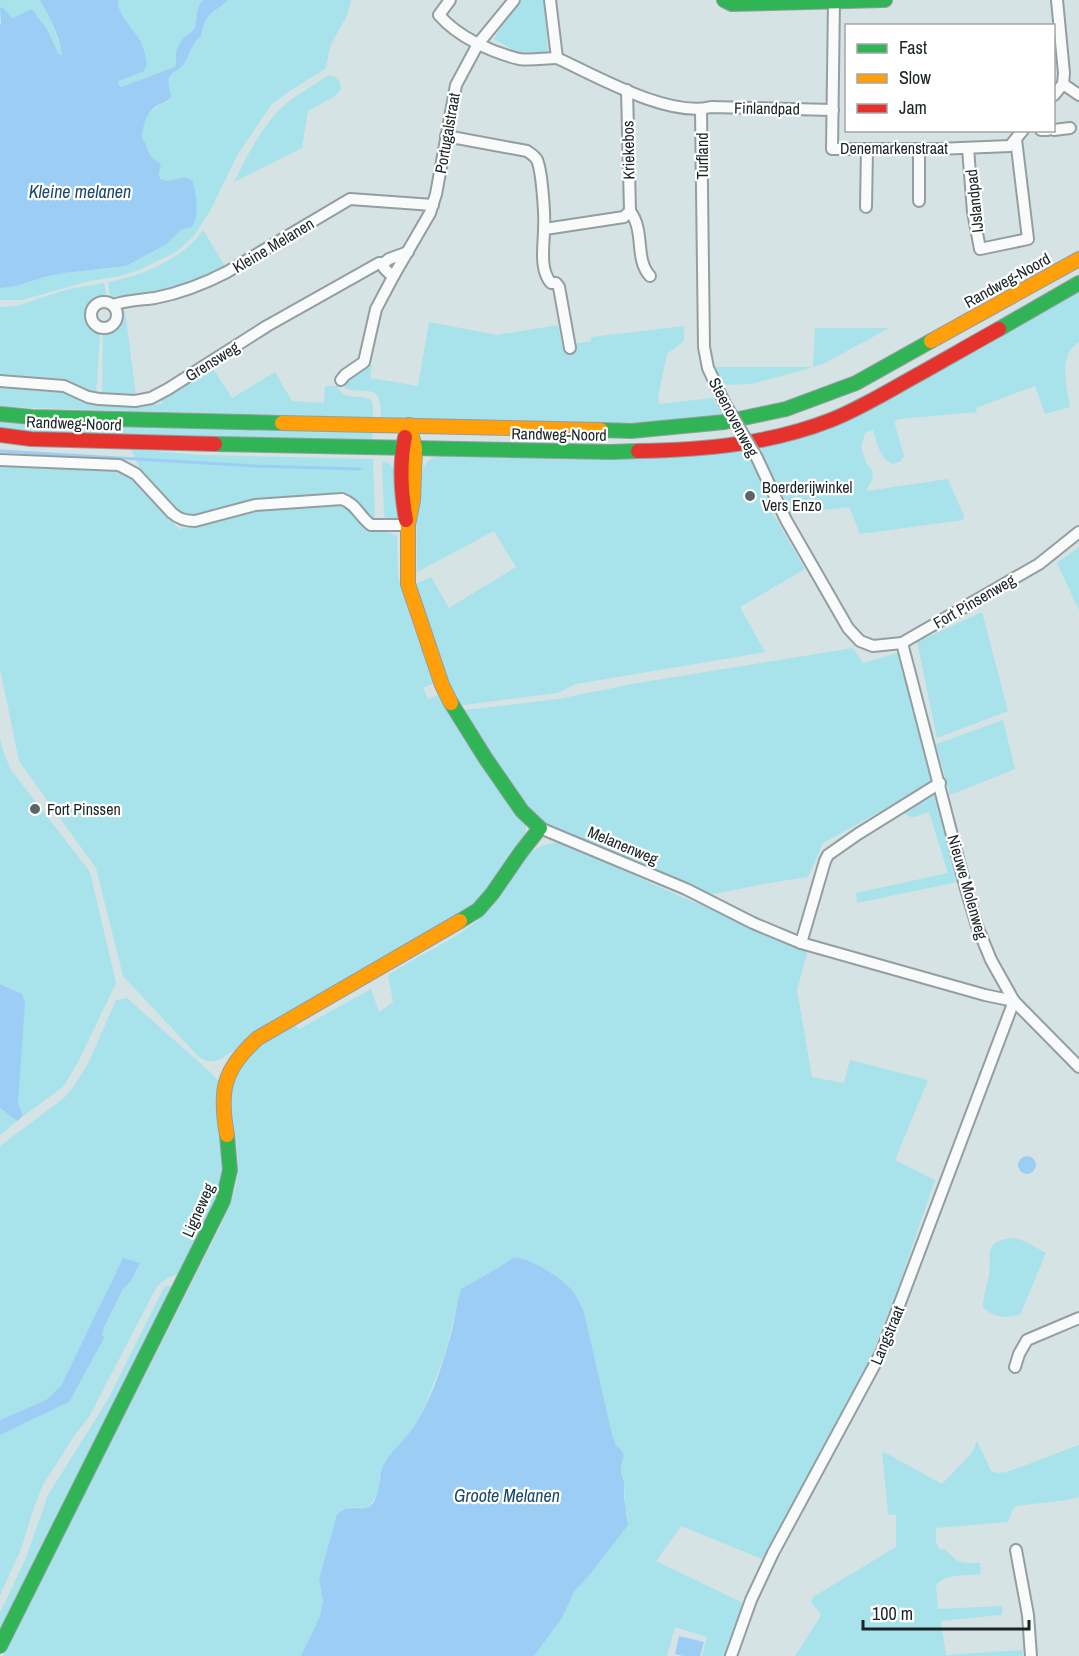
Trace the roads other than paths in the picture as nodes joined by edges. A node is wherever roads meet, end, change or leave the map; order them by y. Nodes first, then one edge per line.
1 (450, 0) edge
2 (514, 0) edge
3 (550, 0) edge
4 (885, 0) edge
5 (1057, 0) edge
6 (730, 1) edge
7 (833, 1) edge
8 (478, 44) junction
9 (557, 58) junction
10 (1063, 84) junction
11 (627, 90) junction
12 (1055, 93) edge
13 (1079, 95) edge
14 (701, 110) junction
15 (833, 110) junction
16 (1070, 128) dead end
17 (1055, 130) edge
18 (1019, 135) edge
19 (446, 136) junction
20 (968, 148) junction
21 (867, 149) junction
22 (919, 149) junction
23 (919, 201) dead end
24 (702, 203) joint
25 (433, 205) junction
26 (866, 207) dead end
27 (630, 211) junction
28 (545, 228) junction
29 (408, 252) junction
30 (1079, 259) edge
31 (384, 263) junction
32 (394, 274) junction
33 (650, 276) dead end
34 (1079, 283) edge
35 (113, 305) dead end
36 (570, 348) dead end
37 (341, 380) dead end
38 (0, 381) edge
39 (0, 414) edge
40 (409, 426) junction
41 (0, 435) edge
42 (408, 448) junction
43 (0, 460) edge
44 (408, 525) junction
45 (1079, 532) edge
46 (860, 641) joint
47 (902, 643) junction
48 (940, 783) junction
49 (540, 828) junction
50 (801, 943) junction
51 (1014, 1000) junction
52 (1079, 1067) edge
53 (1079, 1318) edge
54 (1015, 1367) dead end
55 (1016, 1550) dead end
56 (0, 1646) edge
57 (731, 1656) edge
58 (1031, 1656) edge

1 - 8 street
2 - 8 street, Portugalstraat
3 - 9 street
4 - 7 main road
5 - 10 street
6 - 7 main road
7 - 15 street, Denemarkenstraat
8 - 9 street
8 - 19 street, Portugalstraat
9 - 11 street
10 - 12 street
10 - 13 street
11 - 14 street
11 - 27 street, Kriekebos
14 - 15 street, Finlandpad
14 - 24 street, Turfland
15 - 21 street, Denemarkenstraat
16 - 17 street
18 - 20 street, Denemarkenstraat
18 - 20 street, IJslandpad
19 - 25 street, Portugalstraat
19 - 28 street
20 - 22 street, Denemarkenstraat
21 - 22 street, Denemarkenstraat
21 - 26 street
22 - 23 street
24 - 46 street, Steenovenweg, bridge
25 - 29 street, Portugalstraat
25 - 35 street, Kleine Melanen
27 - 28 street
27 - 33 street, Kriekebos
28 - 36 street
29 - 31 street, Grensweg
29 - 32 street, Portugalstraat
30 - 40 main road, Randweg-Noord
31 - 32 street
31 - 38 street, Grensweg
32 - 37 street, Portugalstraat
34 - 42 main road, Randweg-Noord
39 - 40 main road, Randweg-Noord
40 - 42 main road, Melanenweg
41 - 42 main road, Randweg-Noord
42 - 44 main road, Melanenweg
43 - 44 street
44 - 49 main road, Melanenweg
45 - 47 street, Fort Pinsenweg
46 - 47 street, Fort Pinsenweg
47 - 48 street, Nieuwe Molenweg
48 - 50 street
48 - 51 street, Nieuwe Molenweg
49 - 50 street, Melanenweg
49 - 56 main road, Ligneweg
50 - 51 street, Melanenweg
51 - 52 street, Nieuwe Molenweg
51 - 57 street, Langstraat
53 - 54 street
55 - 58 street

